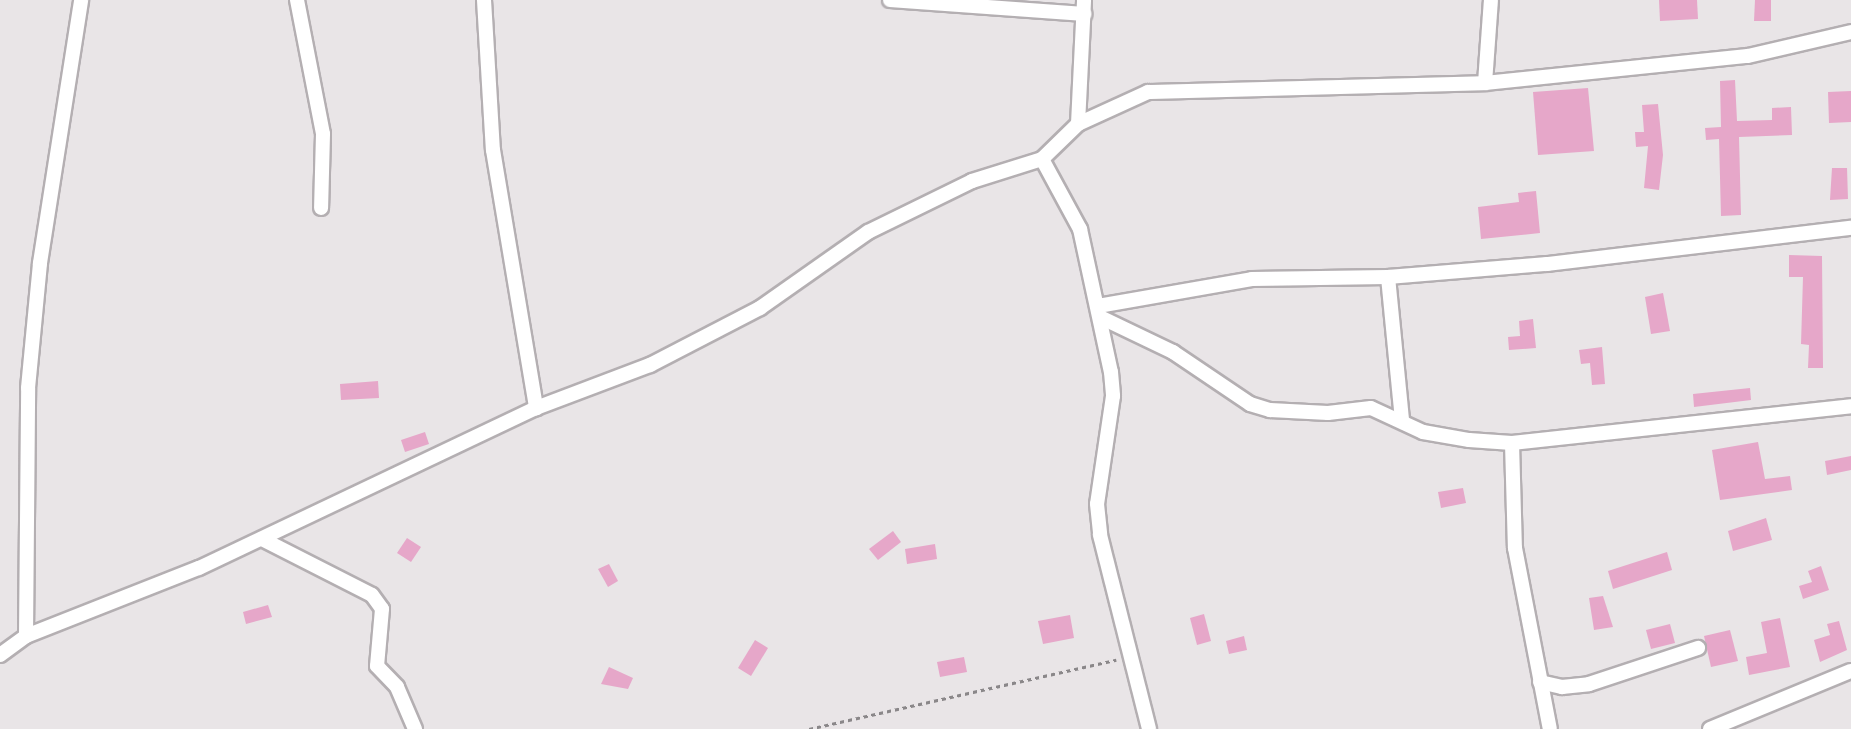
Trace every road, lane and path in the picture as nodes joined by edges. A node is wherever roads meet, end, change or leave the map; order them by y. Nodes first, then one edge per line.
1 (81, 0) edge
2 (297, 0) edge
3 (484, 0) edge
4 (890, 0) edge
5 (1491, 0) edge
6 (1084, 7) edge
7 (1851, 32) edge
8 (1485, 83) junction
9 (1078, 124) junction
10 (1042, 159) junction
11 (321, 208) dead end
12 (1851, 228) edge
13 (1388, 277) junction
14 (1099, 312) junction
15 (1851, 406) edge
16 (536, 408) junction
17 (1402, 420) junction
18 (1512, 443) junction
19 (262, 539) junction
20 (26, 636) junction
21 (1698, 648) dead end
22 (0, 655) edge
23 (1131, 656) junction
24 (1851, 671) edge
25 (1540, 682) junction
26 (415, 729) edge
27 (809, 729) edge
28 (1149, 729) edge
29 (1550, 729) edge
30 (1710, 729) edge

1 - 20 street
2 - 11 street
3 - 16 street
4 - 6 street
5 - 8 street
6 - 9 street
7 - 8 street
8 - 9 street
9 - 10 street
10 - 14 street
10 - 16 street
12 - 13 street
13 - 14 street
13 - 17 street
14 - 17 street
14 - 23 street
15 - 18 street
16 - 19 street
17 - 18 street
18 - 25 street
19 - 20 street
19 - 26 street
20 - 22 street
21 - 25 street
23 - 27 path
23 - 28 street
24 - 30 street
25 - 29 street

